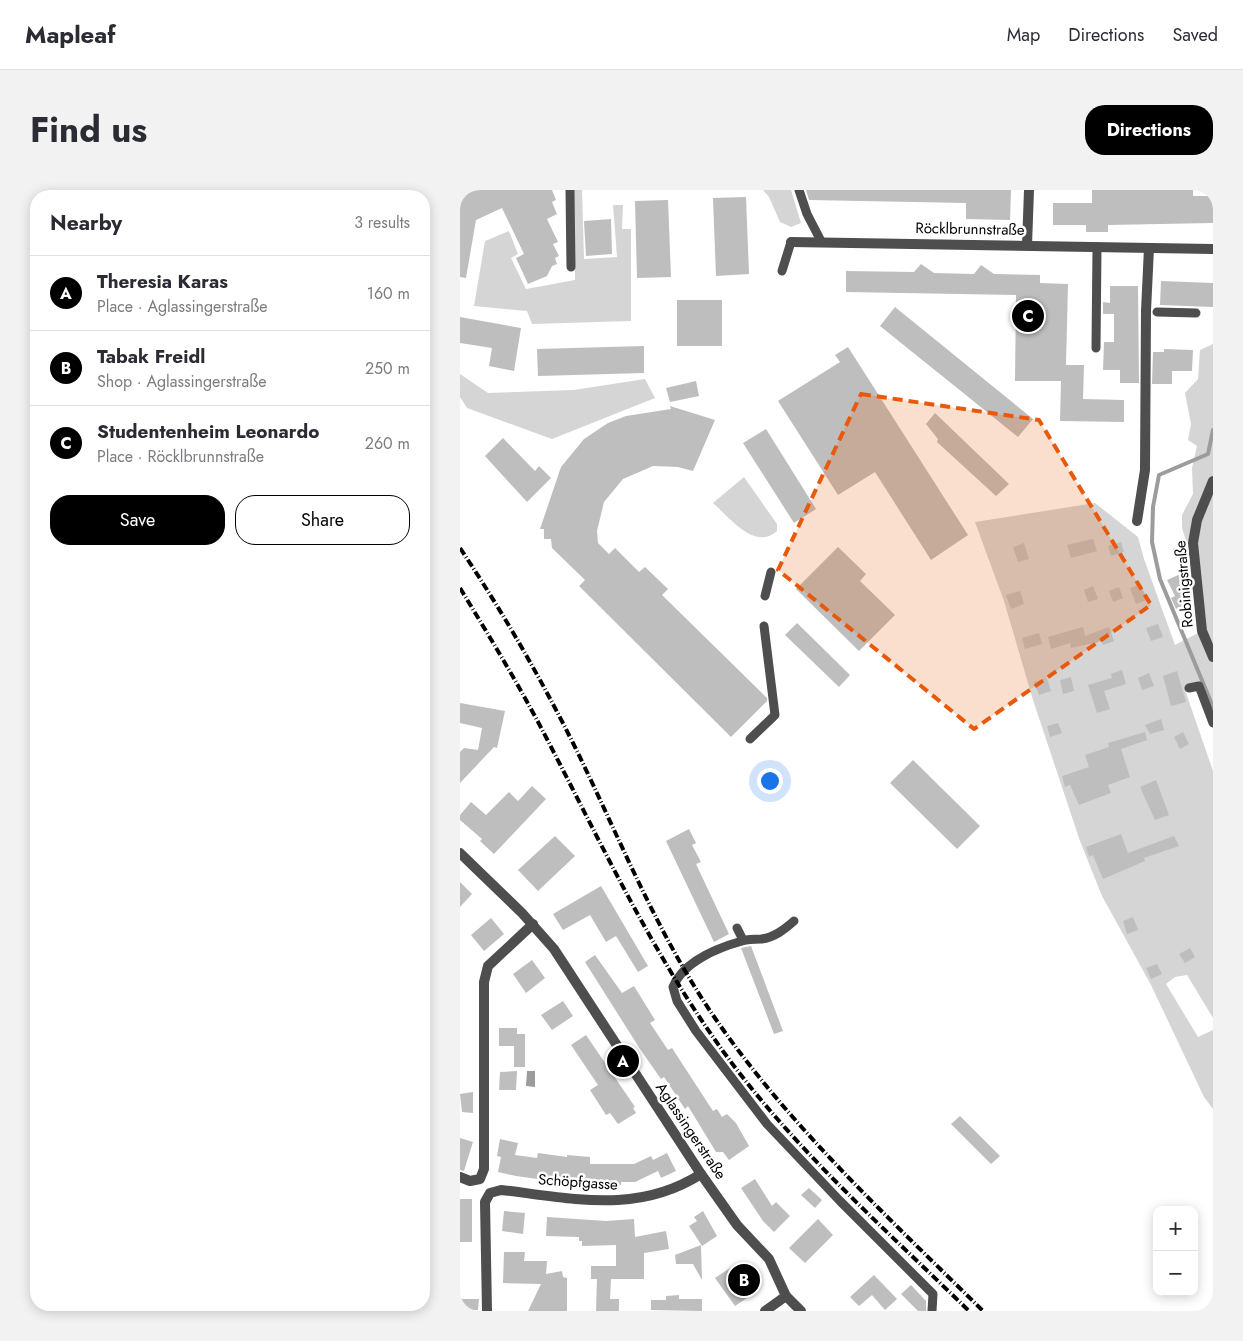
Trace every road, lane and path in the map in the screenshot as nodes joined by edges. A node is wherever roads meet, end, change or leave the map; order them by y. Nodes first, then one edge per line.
1 (570, 190) edge
2 (799, 190) edge
3 (1029, 190) edge
4 (821, 241) junction
5 (791, 242) joint
6 (1027, 245) junction
7 (1097, 247) junction
8 (1149, 248) junction
9 (1213, 249) edge
10 (571, 267) dead end
11 (782, 271) dead end
12 (1157, 312) dead end
13 (1196, 313) dead end
14 (1096, 348) dead end
15 (1213, 481) edge
16 (1138, 521) dead end
17 (772, 572) dead end
18 (765, 596) dead end
19 (764, 626) dead end
20 (1213, 657) edge
21 (1189, 688) dead end
22 (1213, 723) edge
23 (750, 739) dead end
24 (460, 853) edge
25 (794, 921) dead end
26 (533, 924) junction
27 (738, 928) dead end
28 (743, 940) junction
29 (701, 1174) junction
30 (460, 1178) edge
31 (786, 1296) junction
32 (487, 1311) edge
33 (765, 1311) edge
34 (801, 1311) edge
35 (932, 1311) edge

1 - 10 lane
2 - 4 lane
3 - 6 street
4 - 5 street, Röcklbrunnstraße
4 - 6 street, Röcklbrunnstraße
5 - 11 lane
6 - 7 street, Röcklbrunnstraße
7 - 8 street, Röcklbrunnstraße
7 - 14 lane
8 - 9 street, Röcklbrunnstraße
8 - 16 street
12 - 13 lane
15 - 20 street, Robinigstraße
17 - 18 lane
19 - 23 lane
21 - 22 lane
24 - 26 street, Aglassingerstraße
25 - 28 lane
26 - 29 street, Aglassingerstraße
26 - 30 street
27 - 28 lane
28 - 35 lane
29 - 31 street, Aglassingerstraße
29 - 32 street, Schöpfgasse
31 - 33 street
31 - 34 street, Aglassingerstraße

